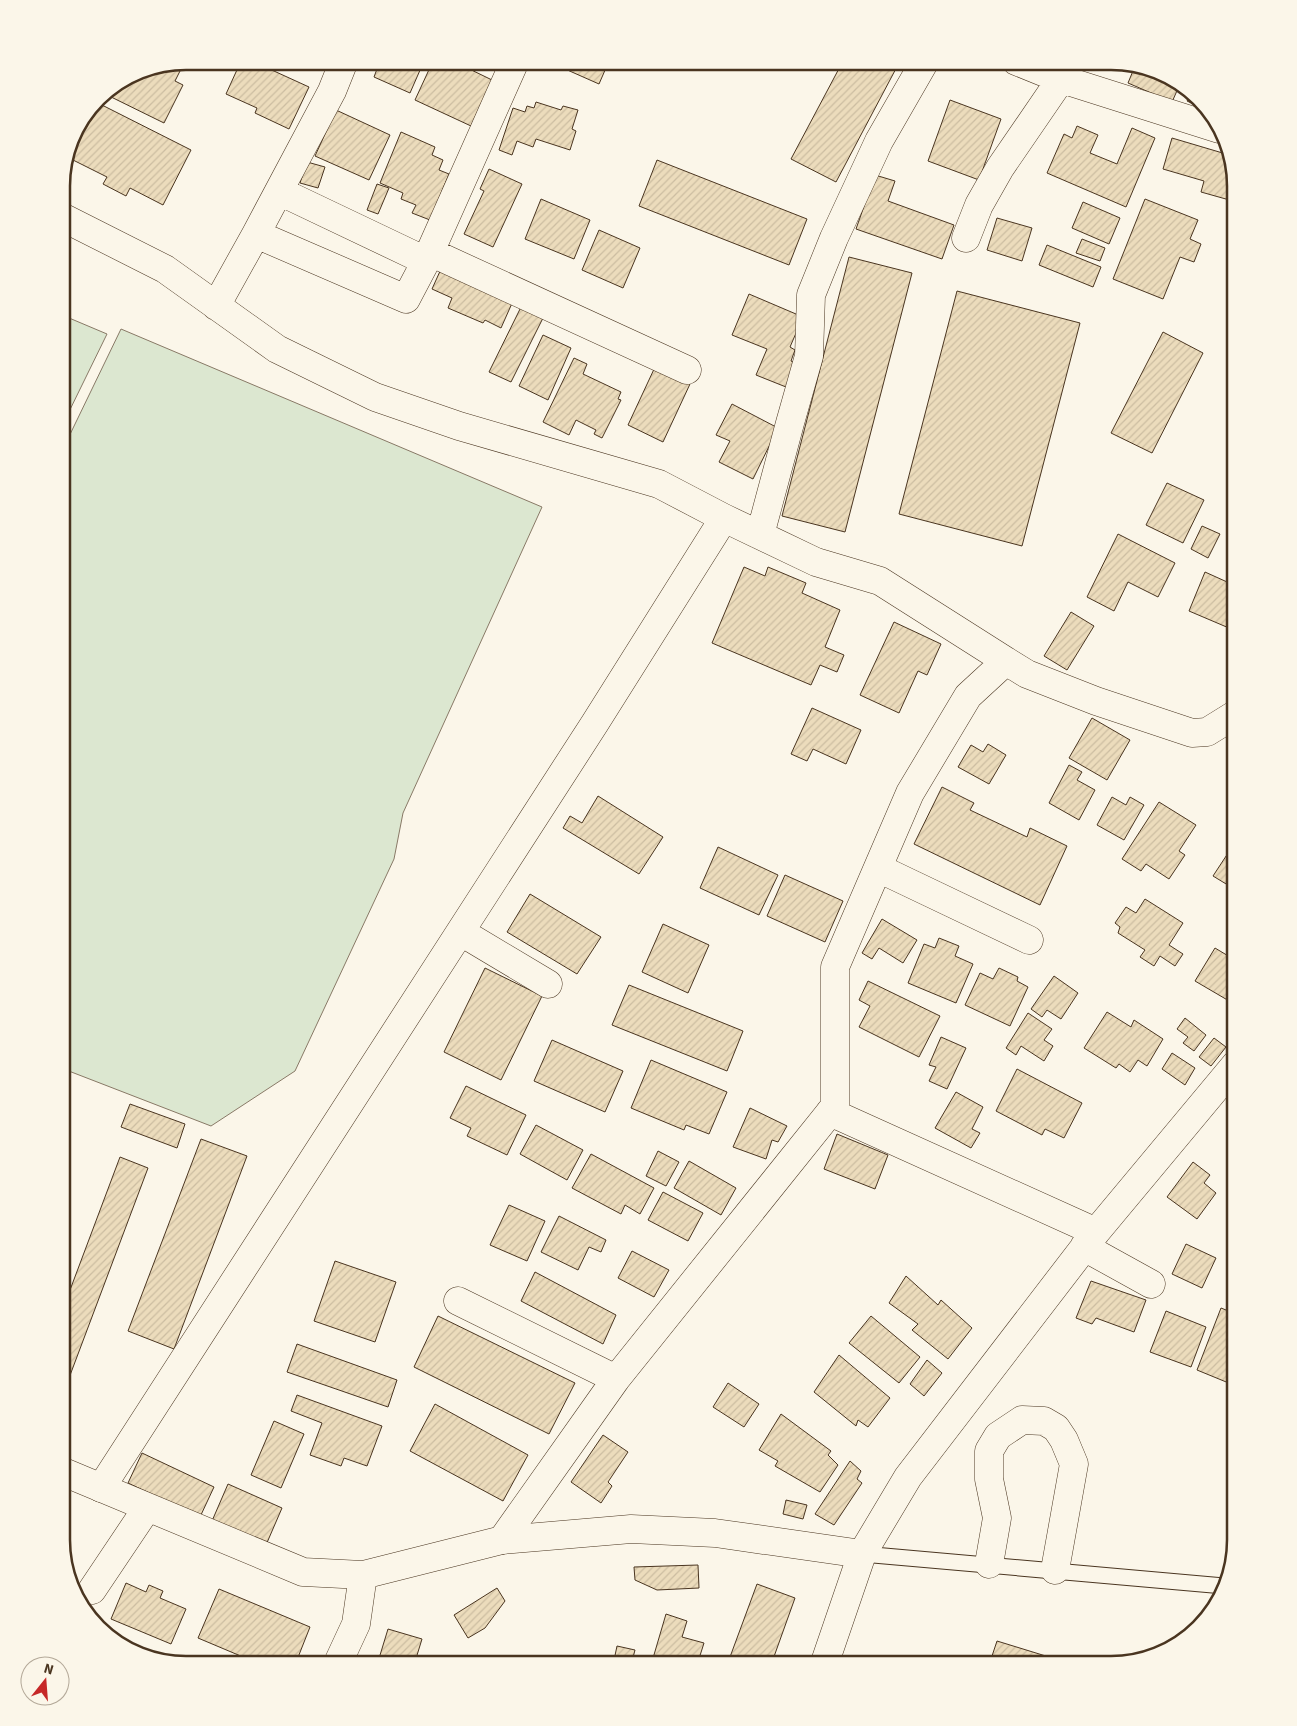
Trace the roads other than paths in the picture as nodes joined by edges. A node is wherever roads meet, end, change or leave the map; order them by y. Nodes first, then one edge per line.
1 (340, 70) edge
2 (511, 70) edge
3 (920, 70) edge
4 (1037, 70) edge
5 (1061, 79) junction
6 (1211, 126) edge
7 (279, 191) junction
8 (70, 221) edge
9 (256, 234) junction
10 (966, 238) dead end
11 (428, 257) junction
12 (216, 306) junction
13 (687, 370) dead end
14 (724, 518) junction
15 (760, 535) junction
16 (1006, 661) junction
17 (1227, 720) edge
18 (878, 868) junction
19 (461, 932) junction
20 (1029, 940) dead end
21 (548, 984) dead end
22 (1227, 1075) edge
23 (830, 1112) junction
24 (1090, 1240) junction
25 (1151, 1284) dead end
26 (458, 1301) dead end
27 (616, 1379) junction
28 (70, 1475) edge
29 (101, 1488) junction
30 (147, 1508) junction
31 (502, 1540) junction
32 (862, 1554) junction
33 (989, 1564) junction
34 (1055, 1570) junction
35 (363, 1575) junction
36 (1217, 1585) edge
37 (92, 1590) dead end
38 (340, 1656) edge
39 (827, 1656) edge

1 - 7 street
2 - 11 street
3 - 15 street
4 - 5 street
5 - 6 street
5 - 10 street
7 - 9 street
7 - 11 street
8 - 12 street
9 - 11 street
9 - 12 street
11 - 13 street
12 - 14 street
14 - 15 street
14 - 19 street
15 - 16 street
16 - 17 street
16 - 18 street
18 - 20 street
18 - 23 street
19 - 21 street
19 - 29 street
22 - 24 street
23 - 24 street
23 - 27 street
24 - 25 street
24 - 32 street
26 - 27 street
27 - 31 street
28 - 29 street
29 - 30 street
30 - 35 street
30 - 37 street
31 - 32 street
31 - 35 street
32 - 33 lane
32 - 39 street
33 - 34 lane
33 - 34 street
34 - 36 lane
35 - 38 street

